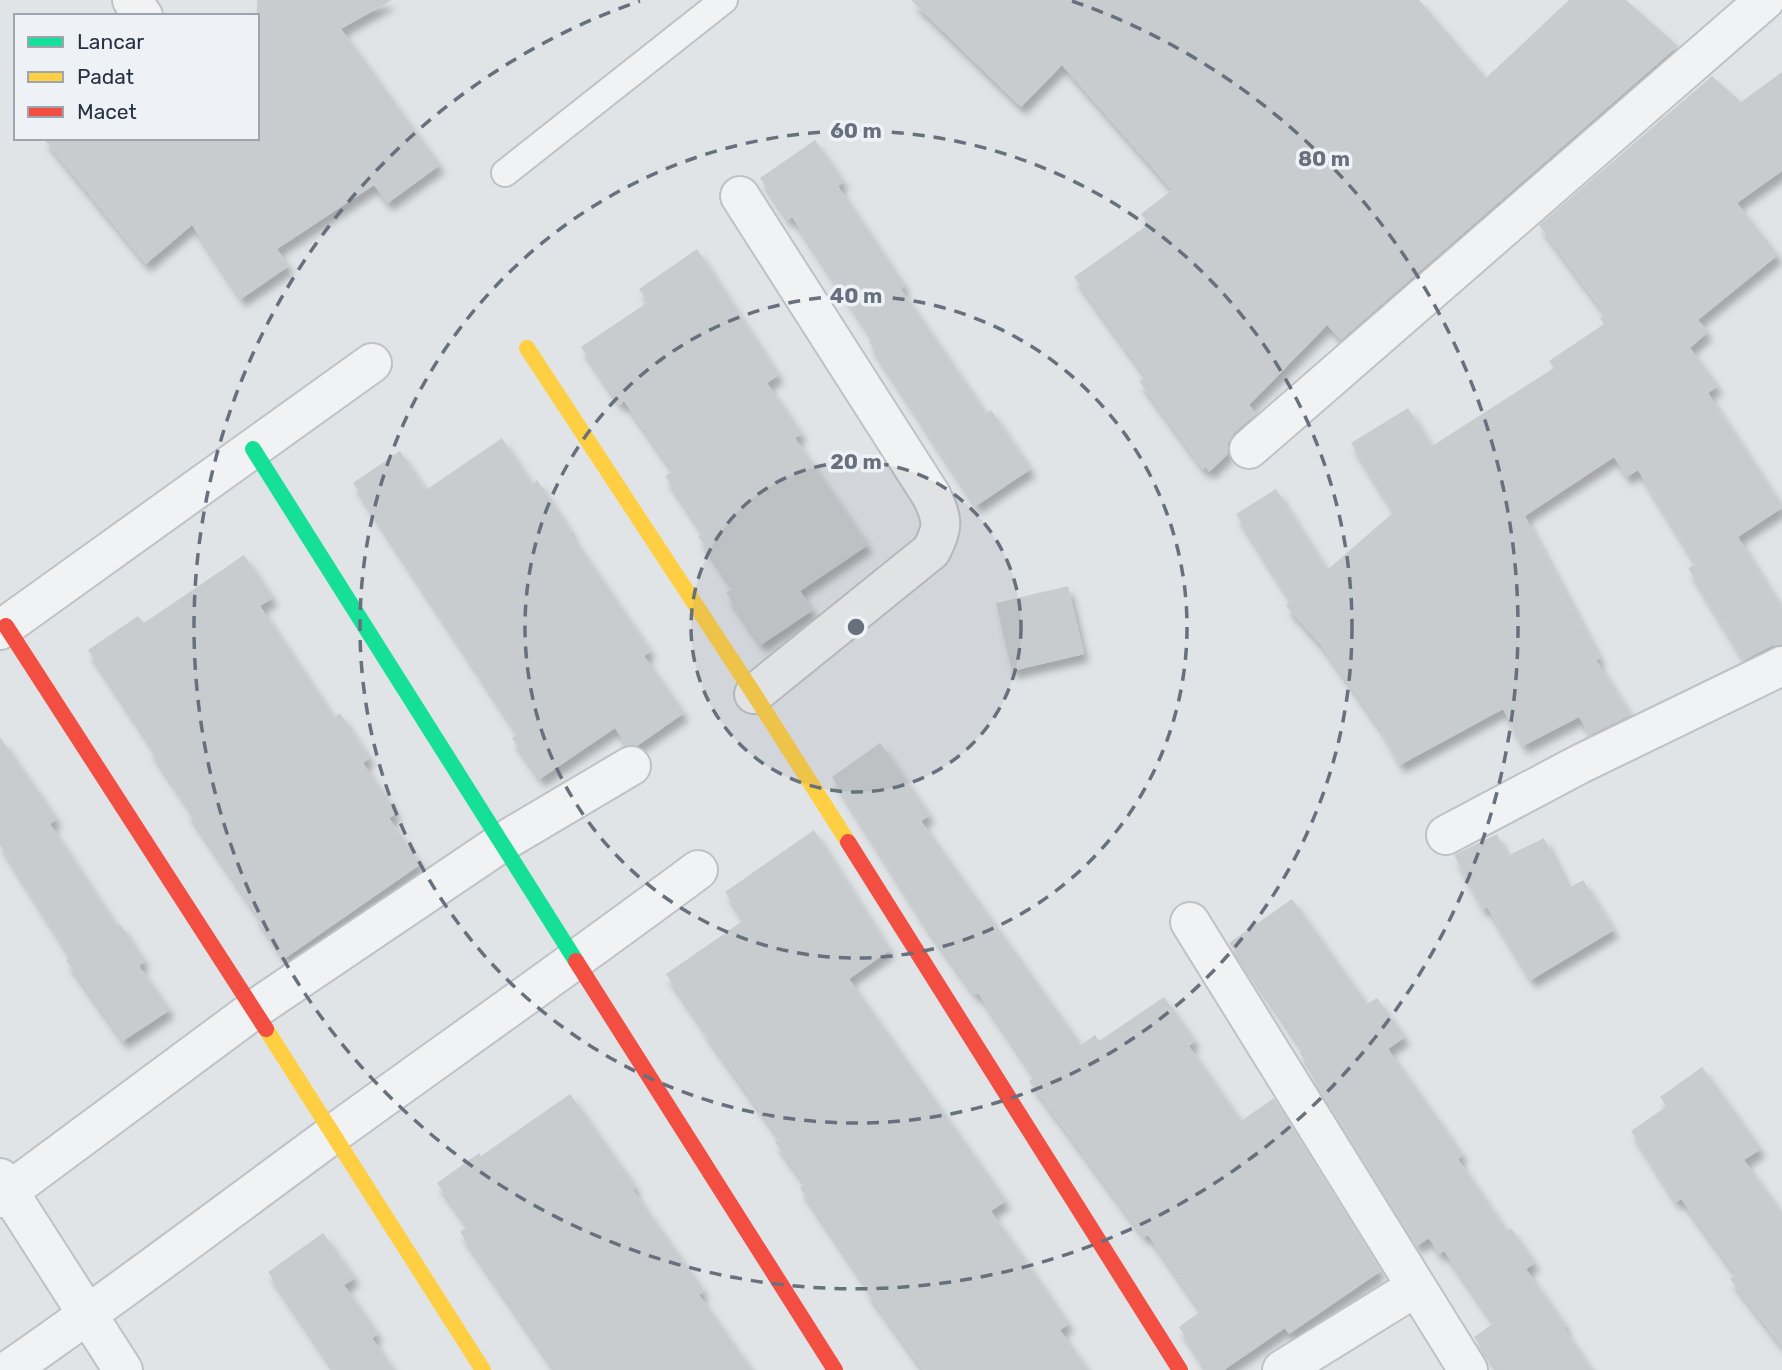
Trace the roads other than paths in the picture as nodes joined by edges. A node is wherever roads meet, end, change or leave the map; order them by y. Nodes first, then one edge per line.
1 (724, 0) edge
2 (1765, 0) edge
3 (505, 173) dead end
4 (740, 197) dead end
5 (527, 348) dead end
6 (372, 363) dead end
7 (253, 449) junction
8 (1249, 449) dead end
9 (3, 628) edge
10 (1782, 666) edge
11 (754, 694) junction
12 (631, 766) dead end
13 (1446, 835) dead end
14 (501, 843) junction
15 (698, 870) dead end
16 (1190, 922) dead end
17 (575, 961) junction
18 (252, 1011) junction
19 (334, 1134) junction
20 (3, 1190) edge
21 (1416, 1287) junction
22 (88, 1315) junction
23 (9, 1370) edge
24 (123, 1370) edge
25 (483, 1370) edge
26 (835, 1370) edge
27 (1180, 1370) edge
28 (1282, 1370) edge
29 (1468, 1370) edge

1 - 3 lane
2 - 8 street
4 - 11 street
5 - 11 street
6 - 7 street
7 - 9 street
7 - 14 street
9 - 18 street
10 - 13 street
11 - 27 street
12 - 14 street
14 - 17 street
14 - 18 street
15 - 17 street
16 - 21 street
17 - 19 street
17 - 26 street
18 - 19 street
18 - 20 street
19 - 22 street
19 - 25 street
20 - 22 street
21 - 28 street
21 - 29 street
22 - 23 street
22 - 24 street

